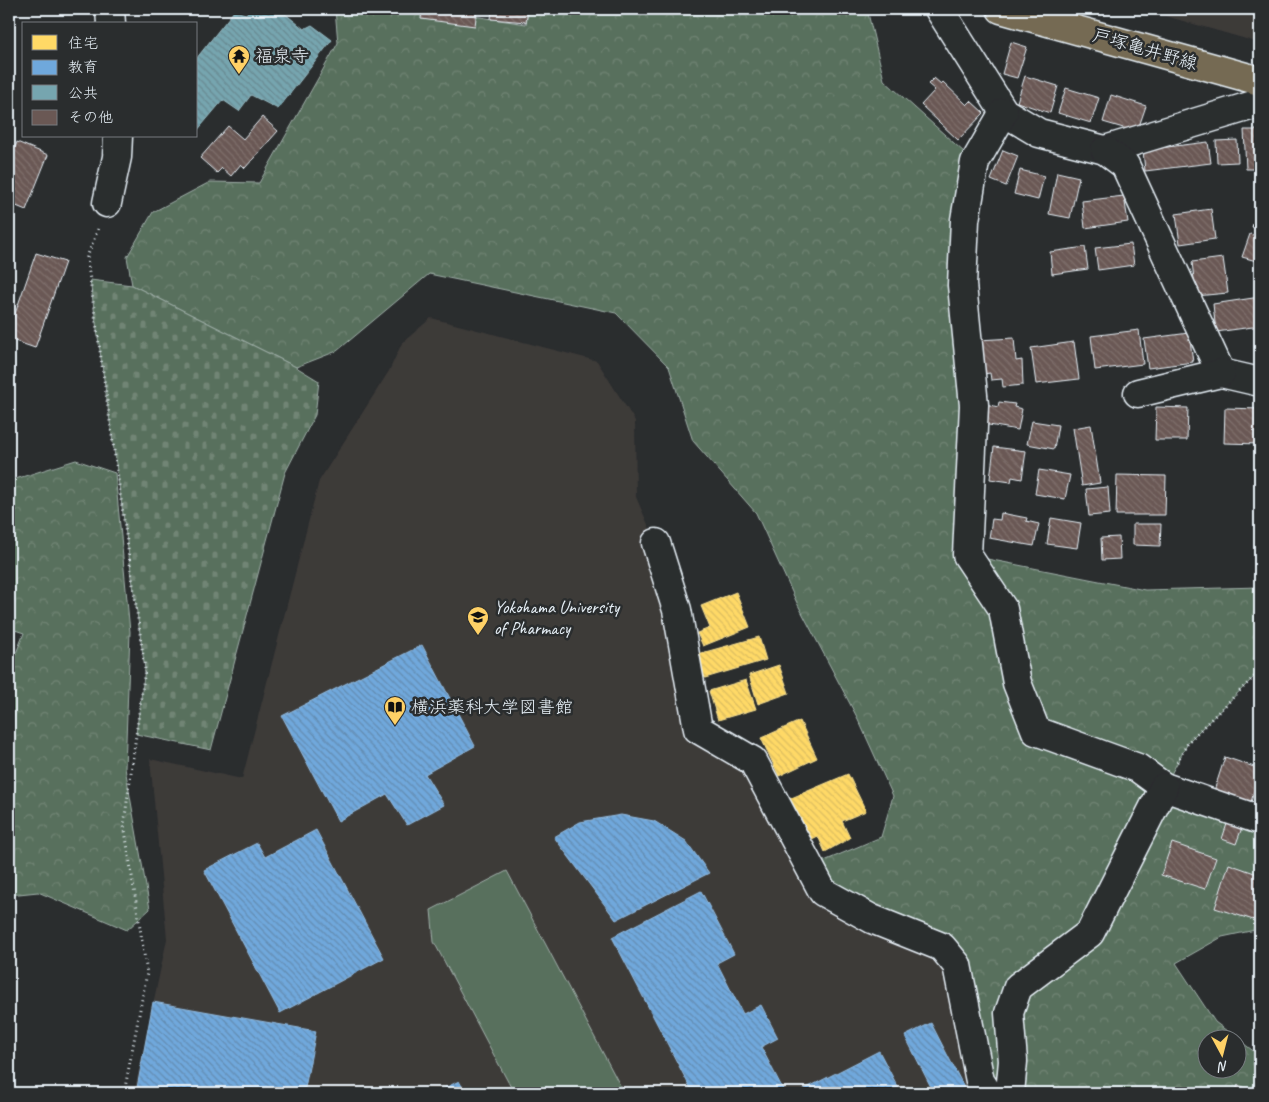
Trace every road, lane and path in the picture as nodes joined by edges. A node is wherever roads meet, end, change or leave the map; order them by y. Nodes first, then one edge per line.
1 (110, 9) edge
2 (940, 9) edge
3 (1001, 9) edge
4 (111, 22) edge
5 (1260, 81) edge
6 (1260, 103) edge
7 (1004, 112) junction
8 (118, 138) edge
9 (1105, 150) junction
10 (107, 203) joint
11 (1220, 373) junction
12 (1260, 382) edge
13 (1138, 393) dead end
14 (656, 543) dead end
15 (1260, 671) edge
16 (1164, 787) junction
17 (1260, 820) edge
18 (124, 1093) edge
19 (988, 1093) edge
20 (1010, 1093) edge

1 - 4 street
2 - 7 street
3 - 5 main road, 戸塚亀井野線
6 - 9 street
7 - 9 street
7 - 16 street
8 - 10 street
9 - 11 street
10 - 18 path
11 - 12 street
11 - 13 street
14 - 19 street
15 - 16 path
16 - 17 street
16 - 20 street

